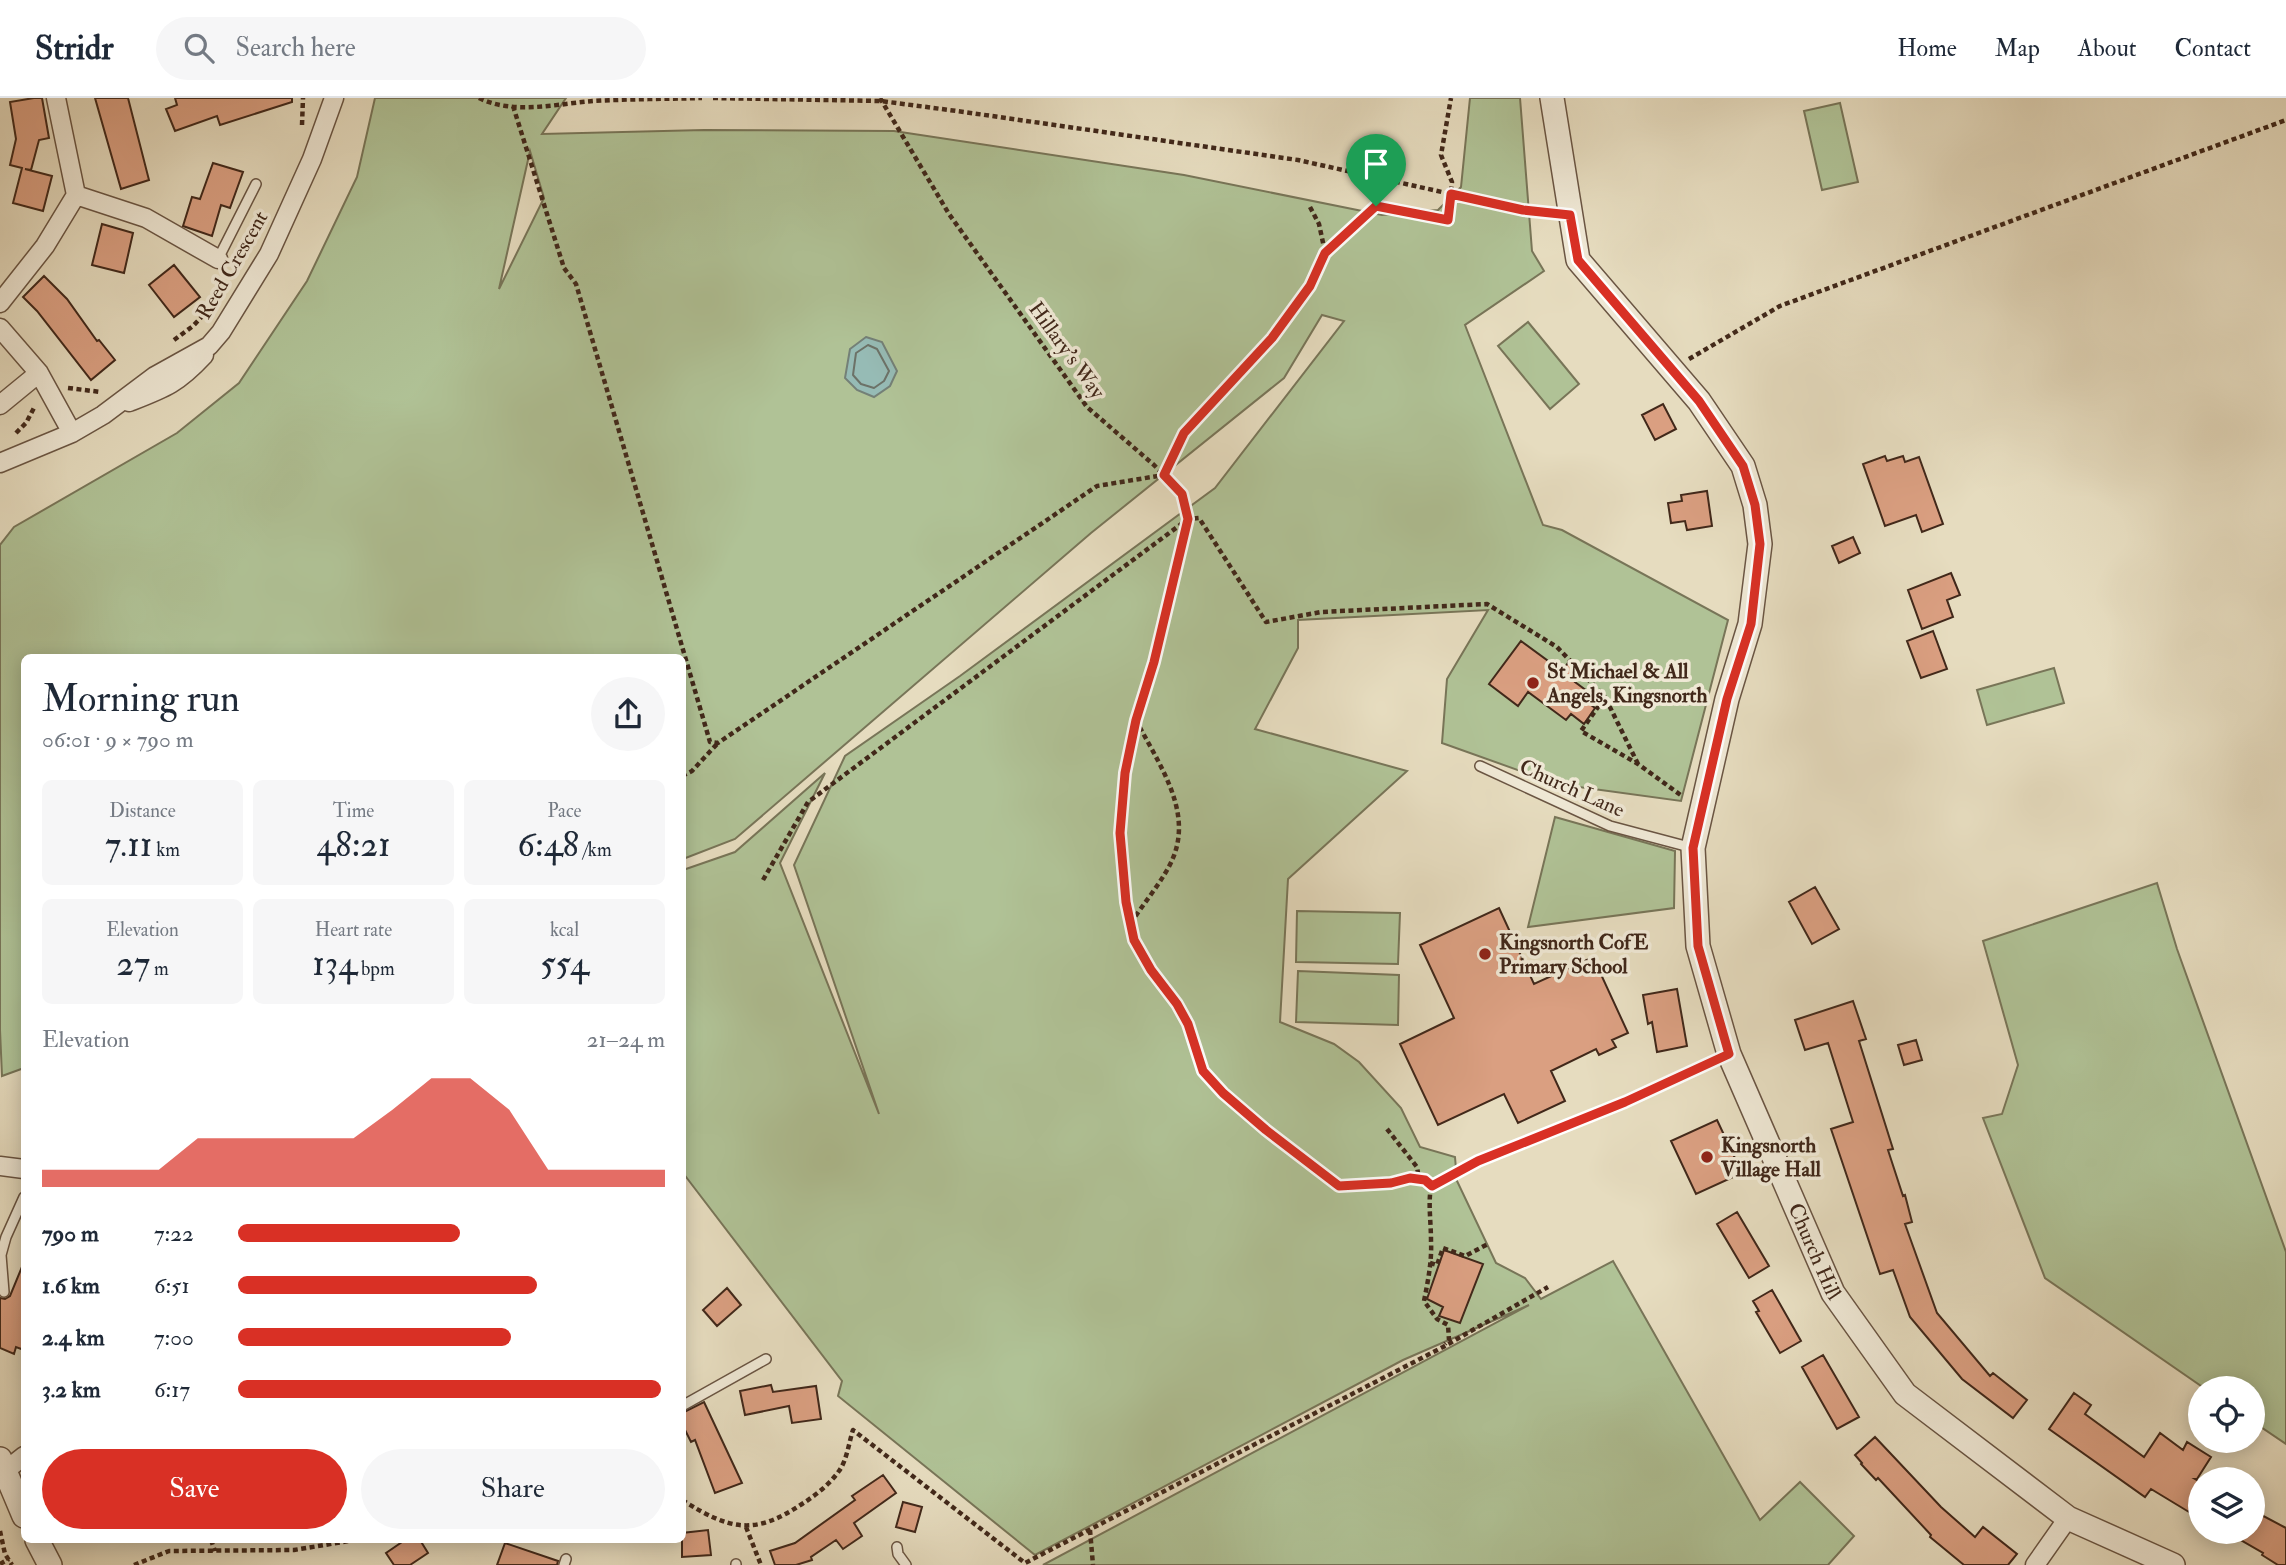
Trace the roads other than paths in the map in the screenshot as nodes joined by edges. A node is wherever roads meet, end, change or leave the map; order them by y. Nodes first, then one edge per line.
1 (56, 98) edge
2 (334, 98) edge
3 (1552, 98) edge
4 (256, 184) dead end
5 (76, 195) junction
6 (218, 259) joint
7 (0, 303) edge
8 (0, 328) edge
9 (39, 373) junction
10 (0, 405) edge
11 (72, 433) junction
12 (47, 445) junction
13 (0, 463) edge
14 (0, 476) edge
15 (1480, 766) dead end
16 (1693, 848) junction
17 (1729, 1054) junction
18 (1478, 1161) road end
19 (0, 1166) edge
20 (21, 1167) edge
21 (21, 1204) edge
22 (4, 1292) dead end
23 (766, 1359) dead end
24 (686, 1404) edge
25 (21, 1457) edge
26 (2, 1465) edge
27 (21, 1509) edge
28 (2068, 1518) junction
29 (39, 1543) edge
30 (897, 1547) dead end
31 (50, 1565) edge
32 (906, 1565) edge
33 (2035, 1565) edge
34 (2173, 1565) edge

1 - 5 street
2 - 11 street, Reed Crescent
3 - 16 street, Church Hill
4 - 6 lane
5 - 6 street
5 - 7 street
8 - 9 street
9 - 10 street
9 - 11 street
11 - 12 street
12 - 13 street
12 - 14 street
15 - 16 lane, Church Lane
16 - 17 street, Church Hill
17 - 18 lane
17 - 28 street, Church Hill
19 - 20 street
21 - 22 lane
23 - 24 lane
25 - 26 street
26 - 27 street
28 - 33 street
28 - 34 street, Church Hill
29 - 31 street
30 - 32 lane

